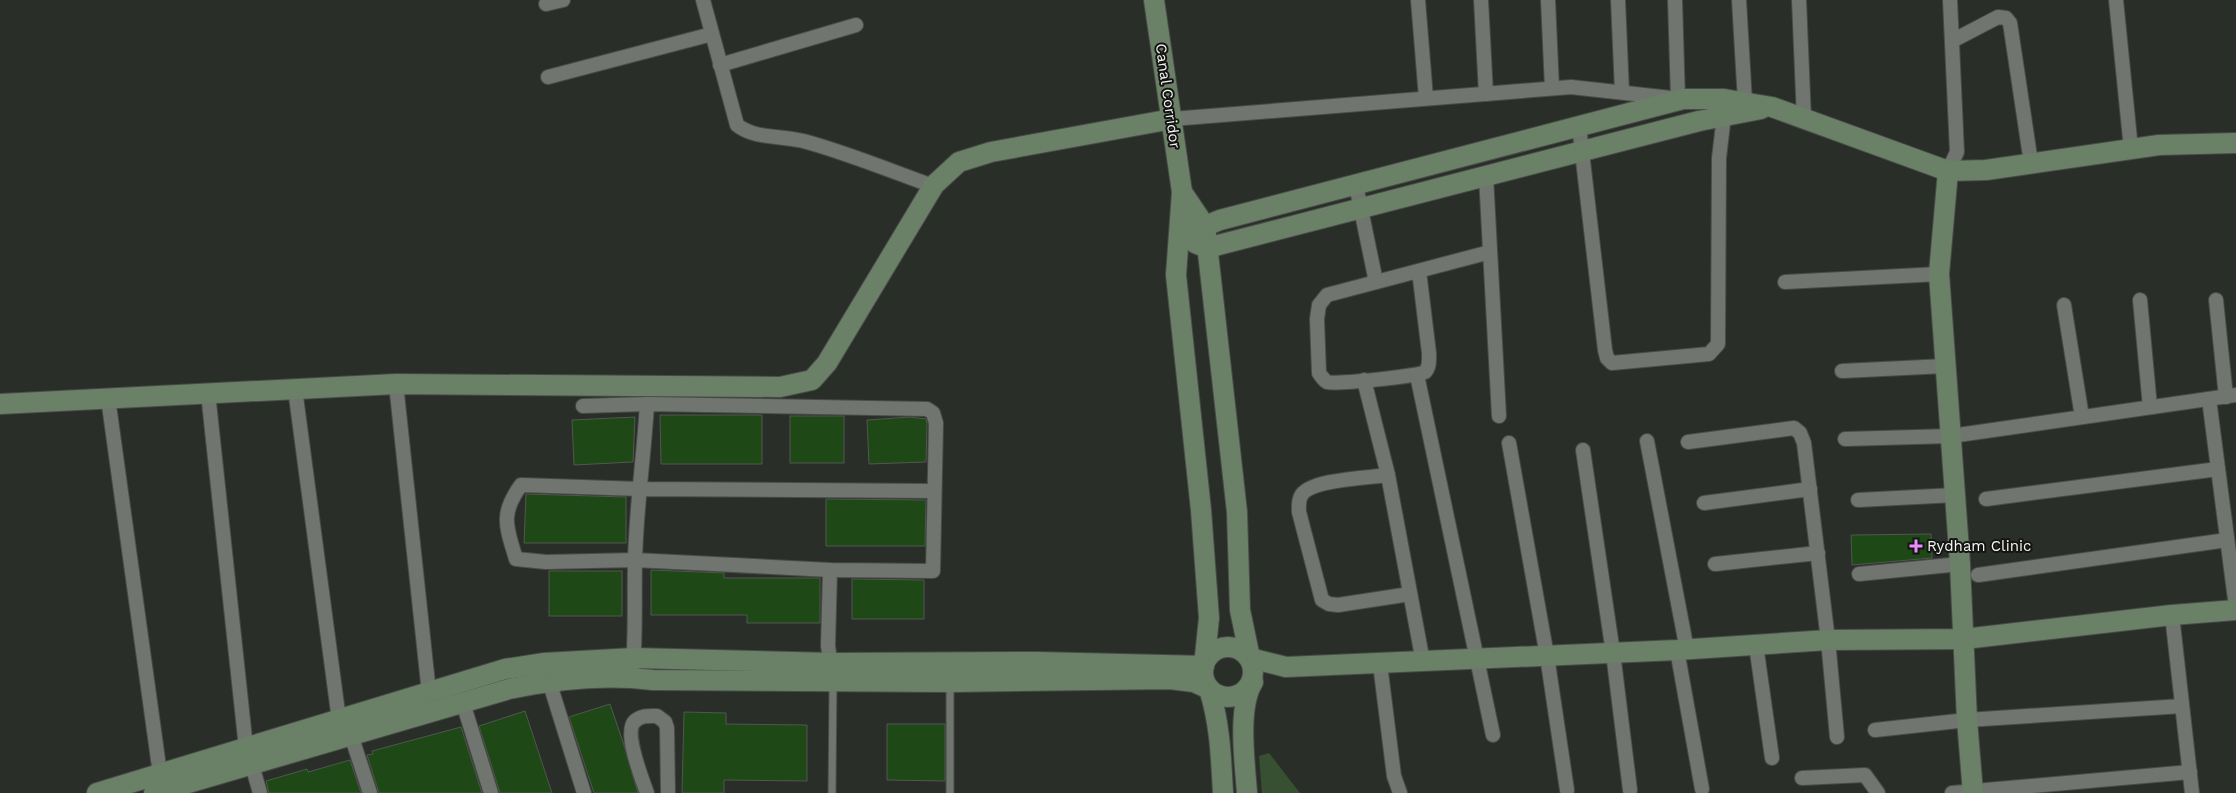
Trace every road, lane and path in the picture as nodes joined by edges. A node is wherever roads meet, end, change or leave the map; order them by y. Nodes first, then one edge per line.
1 (563, 0) edge
2 (703, 0) edge
3 (1154, 0) edge
4 (1418, 0) edge
5 (1481, 0) edge
6 (1548, 0) edge
7 (1618, 0) edge
8 (1675, 0) edge
9 (1739, 0) edge
10 (1799, 0) edge
11 (1950, 0) edge
12 (2116, 0) edge
13 (546, 4) dead end
14 (856, 24) dead end
15 (712, 34) junction
16 (1952, 41) junction
17 (720, 65) junction
18 (548, 76) dead end
19 (1552, 88) junction
20 (1622, 92) junction
21 (1486, 94) junction
22 (1426, 98) junction
23 (1680, 99) junction
24 (1745, 102) junction
25 (1772, 107) junction
26 (1724, 116) junction
27 (1172, 119) junction
28 (1804, 119) junction
29 (1579, 126) junction
30 (2236, 143) edge
31 (2131, 149) junction
32 (1583, 151) junction
33 (2031, 163) junction
34 (1948, 171) junction
35 (1486, 176) junction
36 (1356, 184) junction
37 (934, 186) junction
38 (1182, 192) junction
39 (1362, 208) junction
40 (1205, 226) junction
41 (1179, 236) junction
42 (1207, 248) junction
43 (1490, 252) junction
44 (1419, 271) junction
45 (1939, 274) junction
46 (1376, 282) junction
47 (1785, 282) dead end
48 (2140, 300) dead end
49 (2216, 300) dead end
50 (2064, 305) dead end
51 (1945, 366) junction
52 (1842, 371) dead end
53 (1417, 375) junction
54 (1364, 380) junction
55 (396, 384) junction
56 (295, 389) junction
57 (208, 393) junction
58 (2231, 396) edge
59 (108, 398) junction
60 (2209, 400) junction
61 (0, 404) edge
62 (647, 404) junction
63 (583, 406) dead end
64 (2150, 408) junction
65 (1499, 416) dead end
66 (2082, 417) junction
67 (1951, 436) junction
68 (1846, 439) dead end
69 (1647, 441) dead end
70 (1688, 442) dead end
71 (1509, 443) dead end
72 (1583, 450) dead end
73 (2218, 469) junction
74 (1388, 475) junction
75 (640, 489) junction
76 (1810, 489) junction
77 (934, 491) junction
78 (1955, 495) junction
79 (1986, 499) dead end
80 (1858, 500) dead end
81 (1704, 503) dead end
82 (2227, 540) junction
83 (1818, 553) junction
84 (635, 560) junction
85 (1715, 564) dead end
86 (1960, 564) junction
87 (830, 570) junction
88 (1859, 574) dead end
89 (1978, 575) dead end
90 (1410, 594) junction
91 (2236, 609) edge
92 (2172, 615) junction
93 (1964, 639) junction
94 (1828, 640) junction
95 (1756, 645) junction
96 (1682, 650) junction
97 (1613, 653) junction
98 (1547, 656) junction
99 (1250, 658) junction
100 (1476, 659) junction
101 (1423, 662) junction
102 (1380, 664) junction
103 (1204, 666) junction
104 (1286, 667) junction
105 (633, 668) junction
106 (832, 672) junction
107 (537, 677) junction
108 (950, 682) junction
109 (1251, 683) junction
110 (1209, 689) junction
111 (429, 692) junction
112 (463, 703) junction
113 (2182, 706) junction
114 (1967, 720) junction
115 (345, 728) junction
116 (1875, 730) dead end
117 (1493, 735) dead end
118 (1837, 736) dead end
119 (249, 756) junction
120 (1772, 758) dead end
121 (2190, 772) junction
122 (160, 774) junction
123 (1802, 778) dead end
124 (1702, 789) dead end
125 (1567, 790) dead end
126 (1630, 790) dead end
127 (97, 793) edge
128 (154, 793) edge
129 (260, 793) edge
130 (370, 793) edge
131 (491, 793) edge
132 (584, 793) edge
133 (646, 793) edge
134 (668, 793) edge
135 (832, 793) edge
136 (950, 793) edge
137 (1223, 793) edge
138 (1247, 793) edge
139 (1400, 793) edge
140 (1878, 793) edge
141 (1952, 793) edge
142 (1973, 793) edge
143 (2192, 793) edge

1 - 13 street
2 - 15 street
3 - 27 street, Canal Corridor
4 - 22 street
5 - 21 street
6 - 19 street
7 - 20 street
8 - 23 street
9 - 24 street
10 - 28 street
11 - 16 street
12 - 31 street
14 - 17 street
15 - 17 street
15 - 18 street
16 - 33 street
16 - 34 street
17 - 37 street
19 - 20 street
19 - 21 street
20 - 23 street
21 - 22 street
22 - 27 street
23 - 24 street
23 - 29 street
24 - 25 street
25 - 26 street
25 - 28 street
26 - 32 street
26 - 32 street
27 - 37 street
27 - 38 street, Canal Corridor
28 - 34 street
29 - 32 street
29 - 36 street
30 - 31 street
31 - 33 street
32 - 35 street
33 - 34 street
34 - 45 street
35 - 39 street
35 - 43 street
36 - 39 street
36 - 40 street
37 - 55 street
38 - 40 street
38 - 41 street
39 - 42 street
39 - 46 street
40 - 41 street
40 - 42 street
41 - 42 street
41 - 103 street
42 - 99 street
43 - 44 street
43 - 65 street
44 - 46 street
44 - 53 street
45 - 47 street
45 - 51 street
46 - 54 street
48 - 64 street
49 - 58 street
50 - 66 street
51 - 52 street
51 - 67 street
53 - 54 street
53 - 100 street
54 - 74 street
55 - 56 street
55 - 111 street
56 - 57 street
56 - 115 street
57 - 59 street
57 - 119 street
58 - 60 street
59 - 61 street
59 - 122 street
60 - 64 street
60 - 73 street
62 - 63 street
62 - 75 street
62 - 77 street
64 - 66 street
66 - 67 street
67 - 68 street
67 - 78 street
69 - 96 street
70 - 76 street
71 - 98 street
72 - 97 street
73 - 79 street
73 - 82 street
74 - 90 street
74 - 90 street
75 - 77 street
75 - 84 street
75 - 84 street
76 - 81 street
76 - 83 street
77 - 87 street
78 - 80 street
78 - 86 street
82 - 89 street
82 - 91 street
83 - 85 street
83 - 94 street
84 - 87 street
84 - 105 street
86 - 88 street
86 - 93 street
87 - 106 street
90 - 101 street
91 - 92 street
92 - 93 street
92 - 113 street
93 - 94 street
93 - 114 street
94 - 95 street
94 - 118 street
95 - 96 street
95 - 120 street
96 - 97 street
96 - 124 street
97 - 98 street
97 - 126 street
98 - 100 street
98 - 125 street
99 - 103 street
99 - 104 street
99 - 109 street
100 - 101 street
100 - 117 street
101 - 102 street
102 - 104 street
102 - 139 street
103 - 106 street
103 - 110 street
104 - 109 street
105 - 106 street
105 - 107 street
106 - 108 street
106 - 135 lane
107 - 111 street
107 - 112 street
107 - 132 street
108 - 110 street
108 - 136 lane
109 - 110 street
109 - 138 street
110 - 137 street
111 - 115 street
112 - 115 street
112 - 131 street
113 - 114 street
113 - 121 street
114 - 116 street
114 - 142 street
115 - 119 street
115 - 130 street
119 - 122 street
119 - 128 street
119 - 129 street
121 - 142 street
121 - 143 street
122 - 127 street
123 - 140 street
133 - 134 street
141 - 142 street

